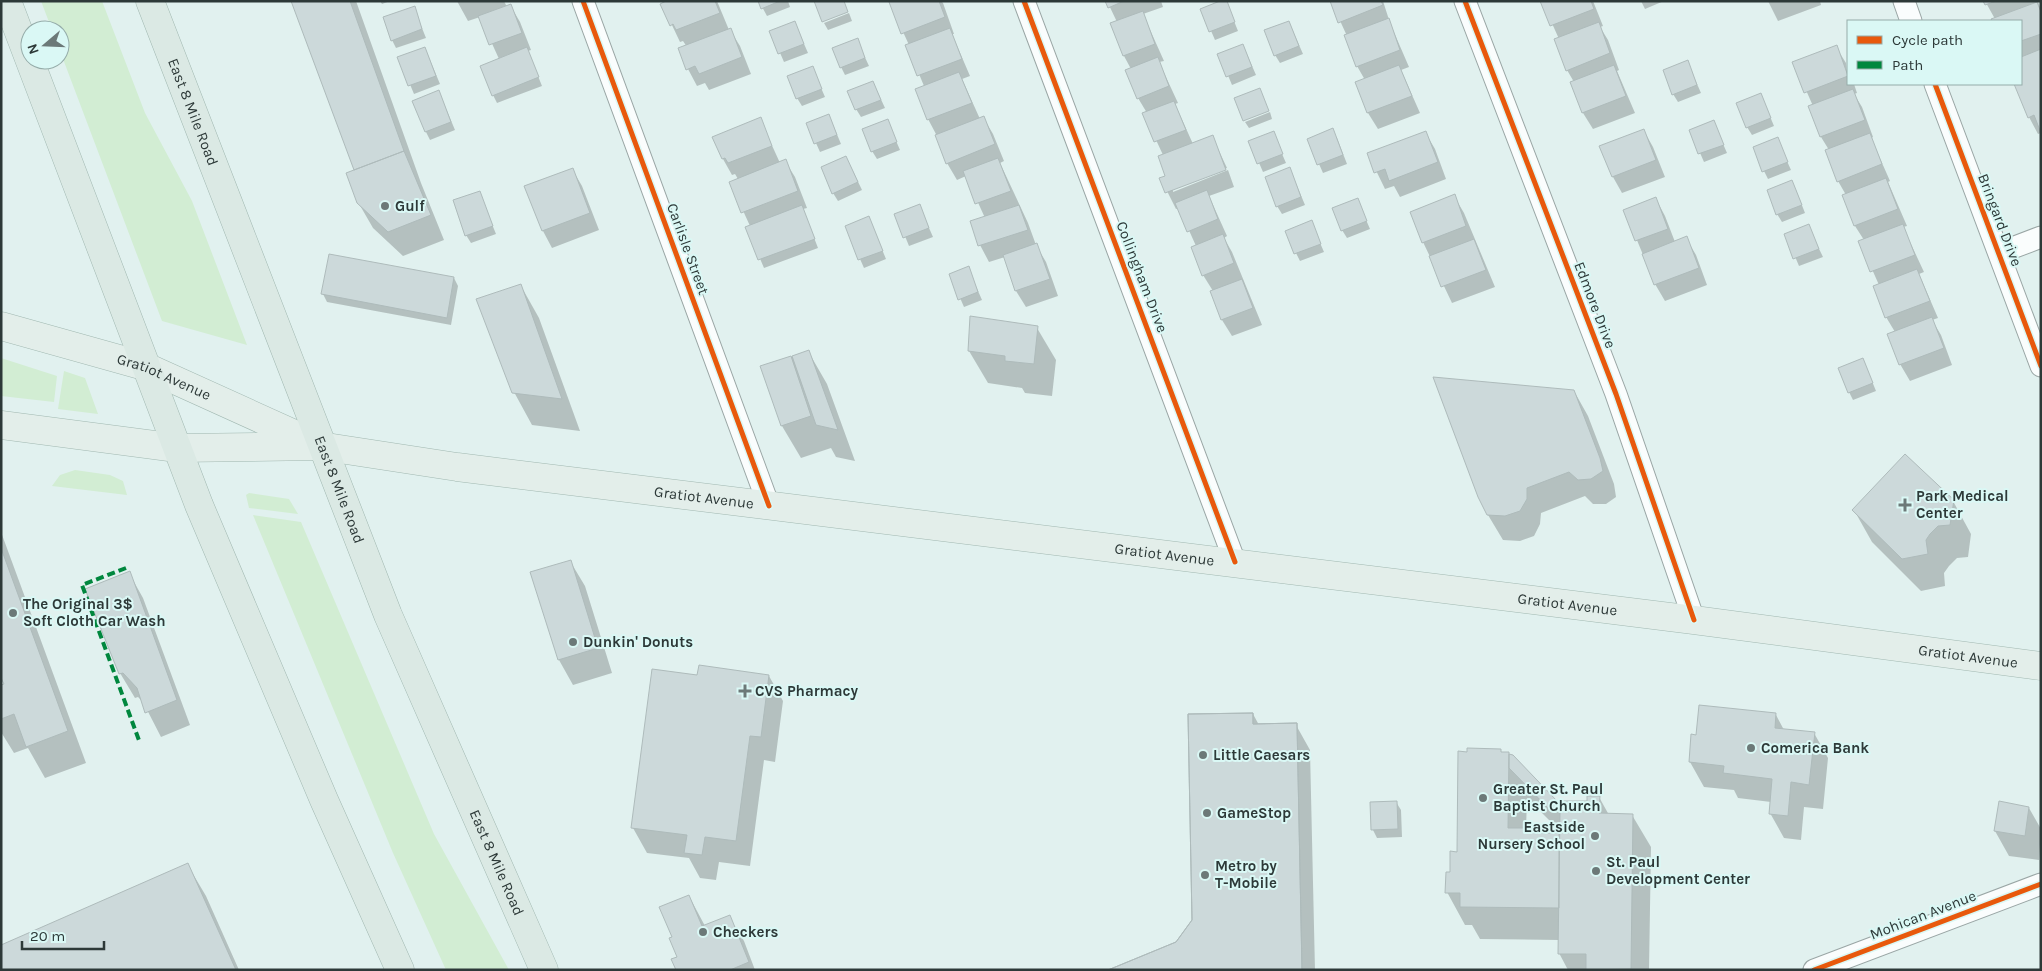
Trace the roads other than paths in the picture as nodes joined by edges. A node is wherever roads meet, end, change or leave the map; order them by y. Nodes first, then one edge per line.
1 (7, 1) edge
2 (150, 1) edge
3 (583, 1) edge
4 (1024, 1) edge
5 (1465, 1) edge
6 (1904, 1) edge
7 (1911, 20) edge
8 (1935, 85) edge
9 (2041, 238) edge
10 (1999, 253) junction
11 (1, 326) edge
12 (144, 366) junction
13 (2041, 366) edge
14 (1, 425) edge
15 (320, 446) junction
16 (177, 448) junction
17 (769, 506) junction
18 (1235, 562) junction
19 (1694, 620) junction
20 (2041, 666) edge
21 (2041, 884) edge
22 (1827, 967) edge
23 (400, 970) edge
24 (544, 970) edge

1 - 12 highway
2 - 15 highway, East 8 Mile Road
3 - 17 street, Carlisle Street
4 - 18 street, Collingham Drive
5 - 19 street, Edmore Drive
6 - 7 street
8 - 10 street, Bringard Drive
9 - 10 street
10 - 13 street, Bringard Drive
11 - 12 main road, Gratiot Avenue
12 - 15 main road, Gratiot Avenue
12 - 16 highway
14 - 16 main road, Gratiot Avenue
15 - 16 main road, Gratiot Avenue
15 - 17 main road, Gratiot Avenue
15 - 24 highway, East 8 Mile Road
16 - 23 highway
17 - 18 main road, Gratiot Avenue
18 - 19 main road, Gratiot Avenue
19 - 20 main road, Gratiot Avenue
21 - 22 street, Mohican Avenue

